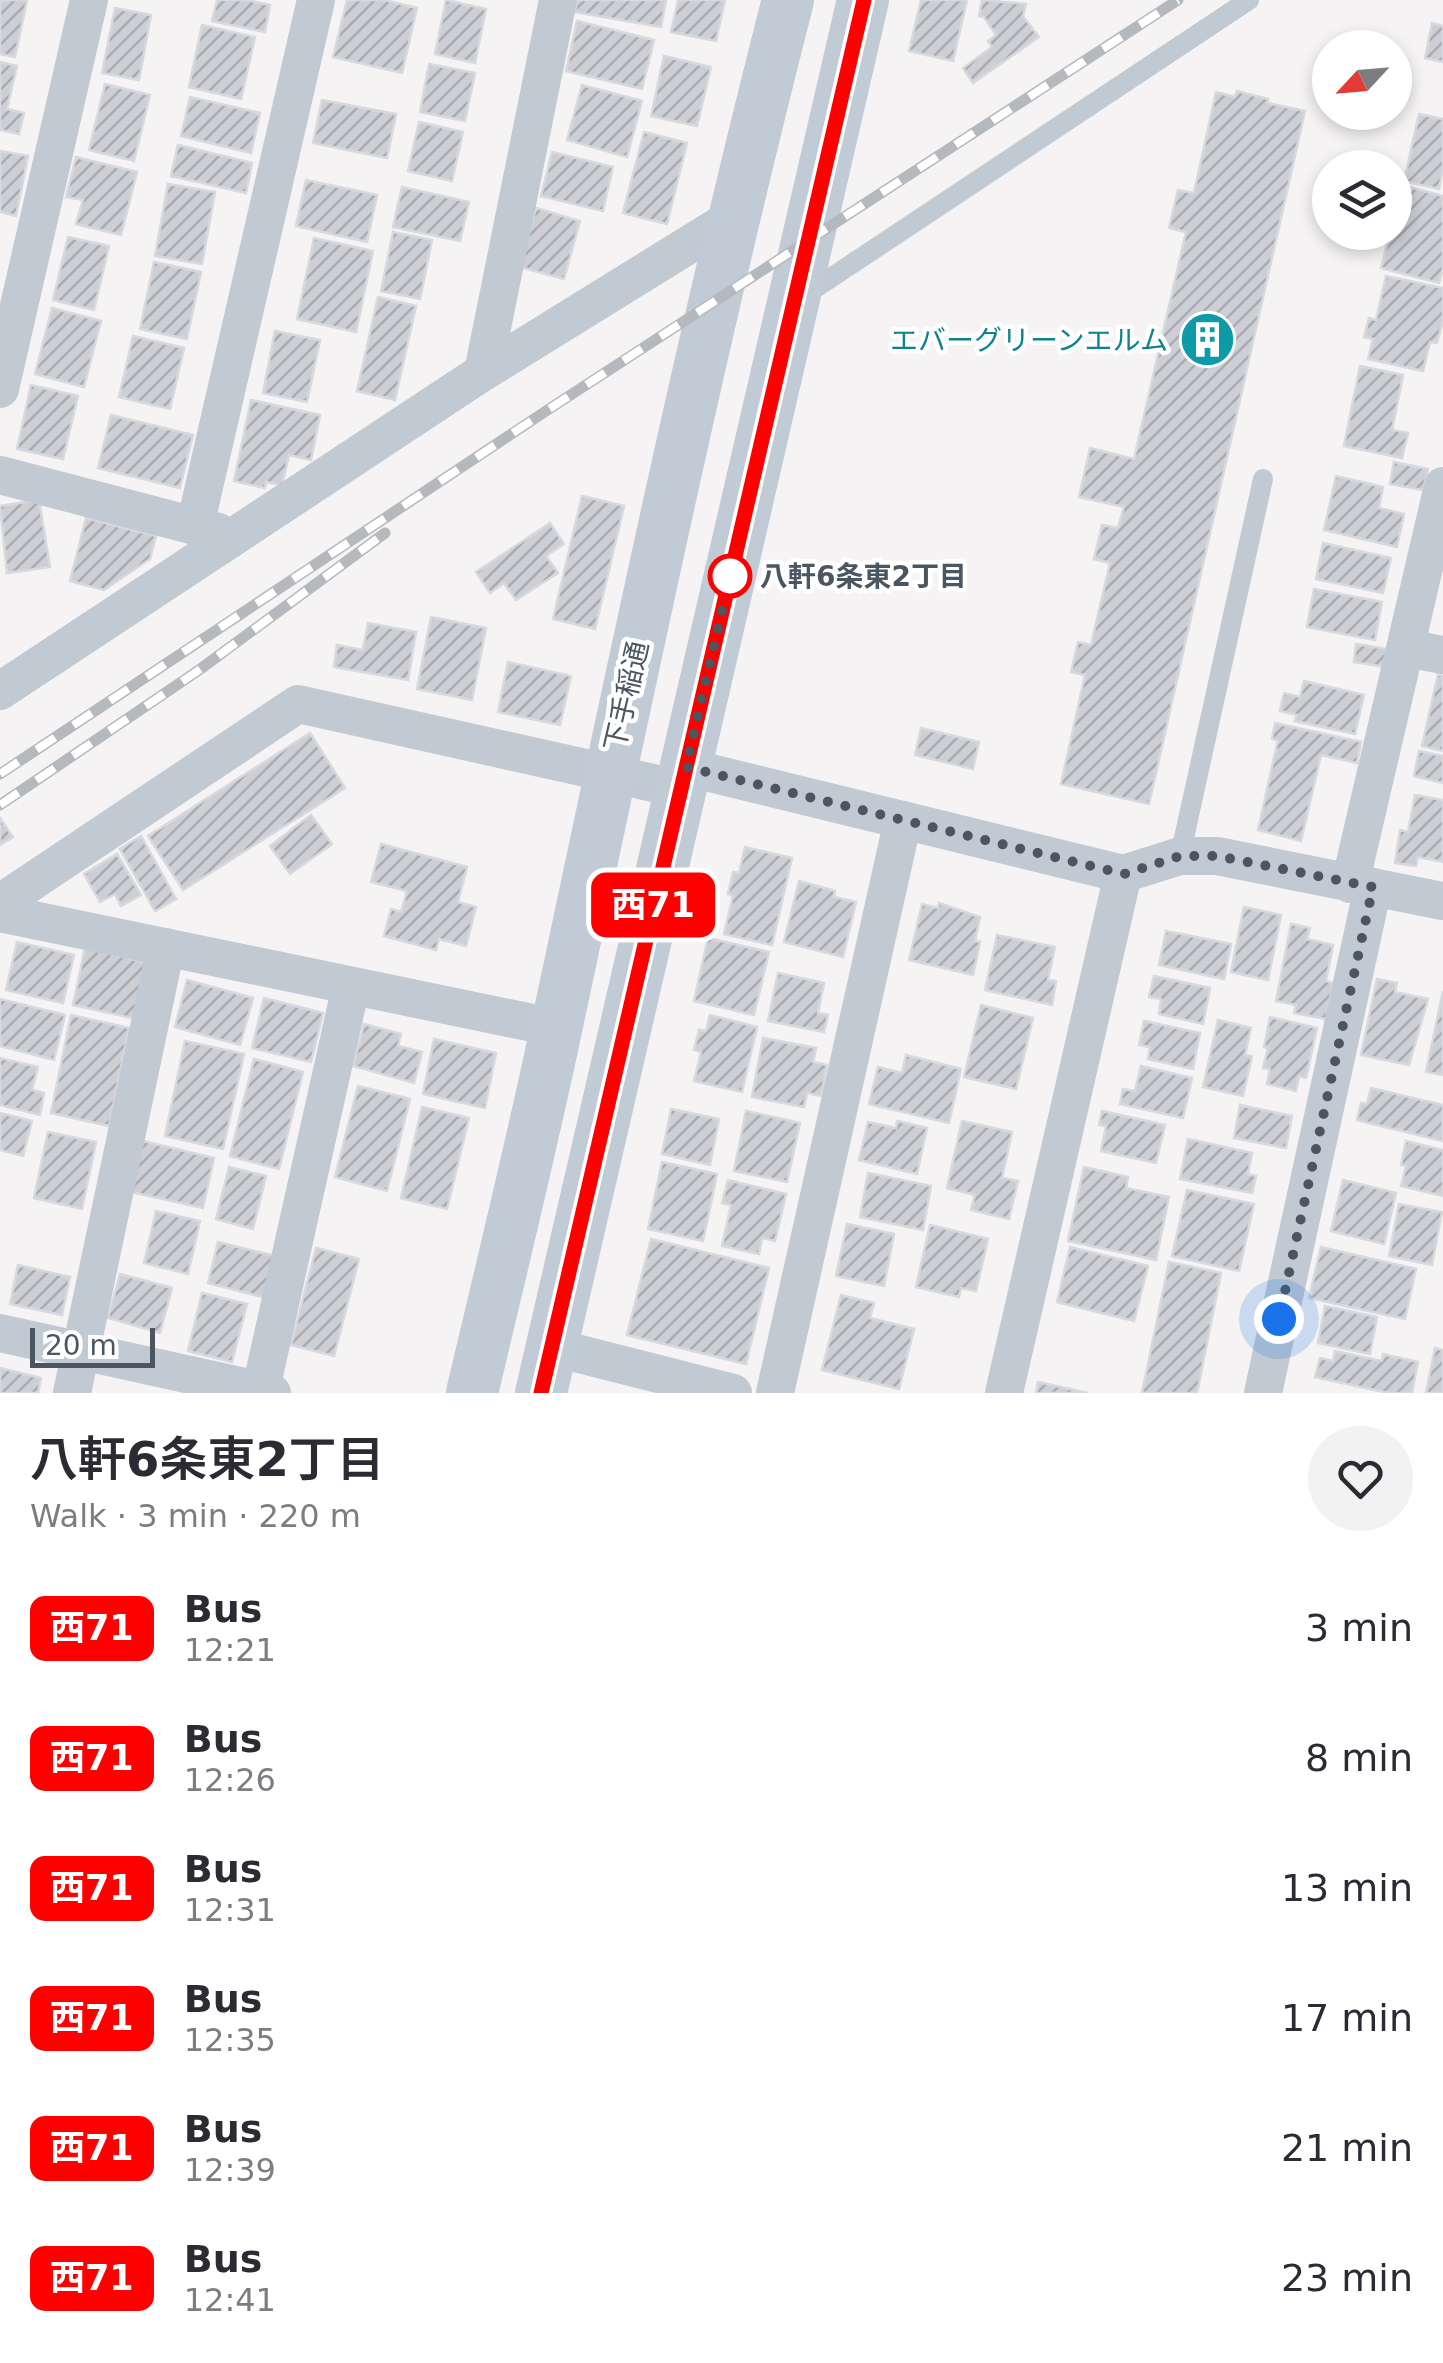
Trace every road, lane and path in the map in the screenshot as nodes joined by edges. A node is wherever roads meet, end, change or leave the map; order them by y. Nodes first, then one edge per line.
1 (89, 0) edge
2 (316, 0) edge
3 (558, 0) edge
4 (788, 0) edge
5 (864, 0) edge
6 (1249, 0) edge
7 (732, 218) junction
8 (793, 303) junction
9 (483, 372) junction
10 (0, 389) edge
11 (0, 475) edge
12 (1264, 479) dead end
13 (1443, 486) edge
14 (196, 526) junction
15 (235, 536) junction
16 (1425, 651) edge
17 (0, 691) edge
18 (609, 774) junction
19 (683, 778) junction
20 (903, 820) junction
21 (1180, 856) junction
22 (1124, 874) junction
23 (1362, 885) junction
24 (1443, 900) edge
25 (0, 903) edge
26 (0, 913) edge
27 (166, 947) junction
28 (351, 986) junction
29 (557, 1028) junction
30 (0, 1332) edge
31 (81, 1350) junction
32 (546, 1370) edge
33 (264, 1392) edge
34 (72, 1393) edge
35 (472, 1393) edge
36 (732, 1393) edge
37 (774, 1393) edge
38 (1004, 1393) edge
39 (1263, 1393) edge

1 - 10 street
2 - 14 street
3 - 9 street
4 - 7 main road, 下手稲通
5 - 8 main road
6 - 8 lane
7 - 9 street
7 - 18 main road, 下手稲通
8 - 19 main road
9 - 15 street
11 - 14 street
12 - 21 lane
13 - 16 street
14 - 15 street
15 - 17 street
16 - 23 street
18 - 19 street
18 - 25 street
18 - 29 main road, 下手稲通
19 - 20 street
19 - 32 main road
20 - 22 street
20 - 37 street
21 - 22 street
21 - 23 street
22 - 38 street
23 - 24 street
23 - 39 street
26 - 27 street
27 - 28 street
27 - 31 street
28 - 29 street
28 - 33 street
29 - 35 main road, 下手稲通
30 - 31 street
31 - 33 street
31 - 34 street
32 - 36 street

